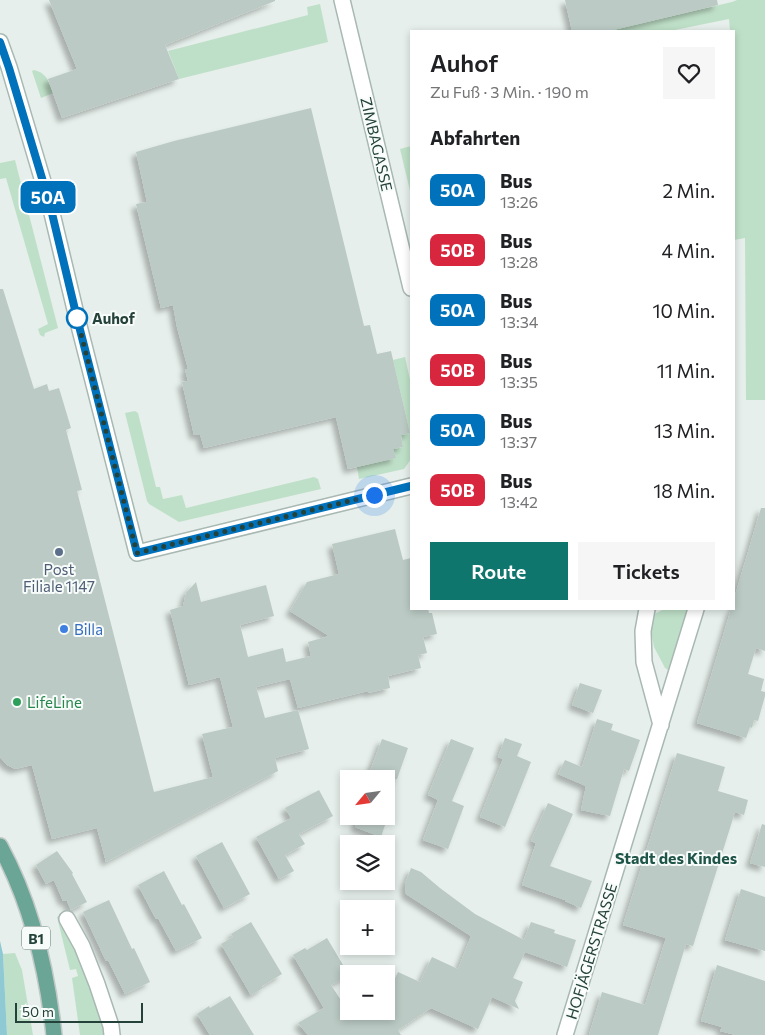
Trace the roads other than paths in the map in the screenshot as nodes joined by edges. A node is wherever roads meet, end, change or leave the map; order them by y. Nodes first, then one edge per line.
1 (342, 0) edge
2 (0, 42) edge
3 (410, 284) edge
4 (410, 486) edge
5 (647, 610) edge
6 (696, 610) edge
7 (661, 725) junction
8 (0, 846) edge
9 (67, 919) dead end
10 (54, 1035) edge
11 (112, 1035) edge
12 (565, 1035) edge

1 - 3 street, ZIMBAGASSE
2 - 4 street
5 - 7 street
6 - 7 street, HOFJÄGERSTRASSE
7 - 12 street, HOFJÄGERSTRASSE
8 - 10 main road, B1
9 - 11 street

